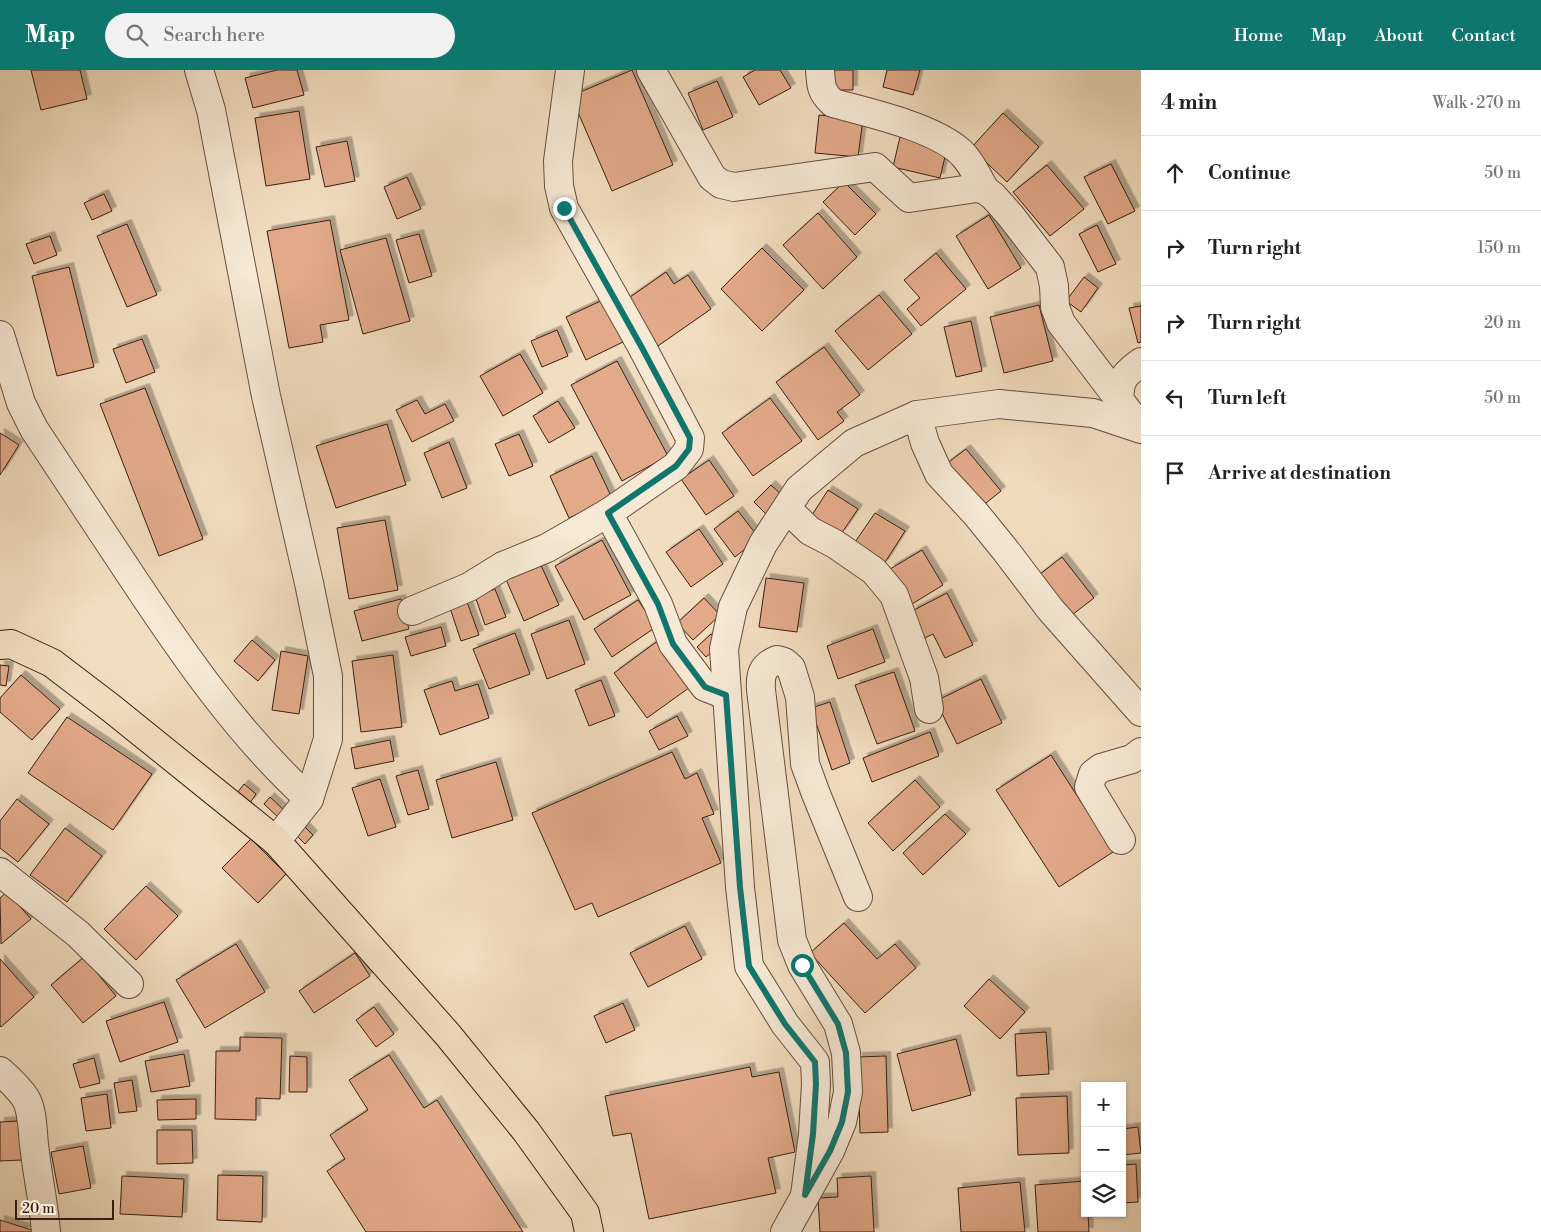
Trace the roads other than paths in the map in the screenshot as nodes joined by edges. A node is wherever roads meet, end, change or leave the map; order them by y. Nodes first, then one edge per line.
1 (199, 70) edge
2 (570, 70) edge
3 (651, 70) edge
4 (820, 70) edge
5 (985, 190) junction
6 (0, 335) edge
7 (1141, 362) edge
8 (1119, 400) junction
9 (917, 415) junction
10 (1141, 428) edge
11 (787, 509) junction
12 (608, 513) junction
13 (412, 611) dead end
14 (0, 645) edge
15 (726, 695) junction
16 (929, 709) dead end
17 (1141, 712) edge
18 (1141, 752) edge
19 (309, 799) junction
20 (1121, 840) dead end
21 (276, 841) junction
22 (0, 872) edge
23 (858, 897) dead end
24 (130, 984) dead end
25 (0, 1071) edge
26 (805, 1195) junction
27 (46, 1232) edge
28 (589, 1232) edge
29 (785, 1232) edge

1 - 19 street
2 - 12 street
3 - 5 street
4 - 5 street
5 - 8 street
6 - 19 street
7 - 8 street
8 - 10 street
9 - 10 street
9 - 11 street
9 - 17 street
11 - 15 street
11 - 16 street
12 - 13 street
12 - 15 street
14 - 21 highway
15 - 26 street
18 - 20 street
19 - 21 street
21 - 28 highway
22 - 24 street
23 - 26 street
25 - 27 street
26 - 29 street

